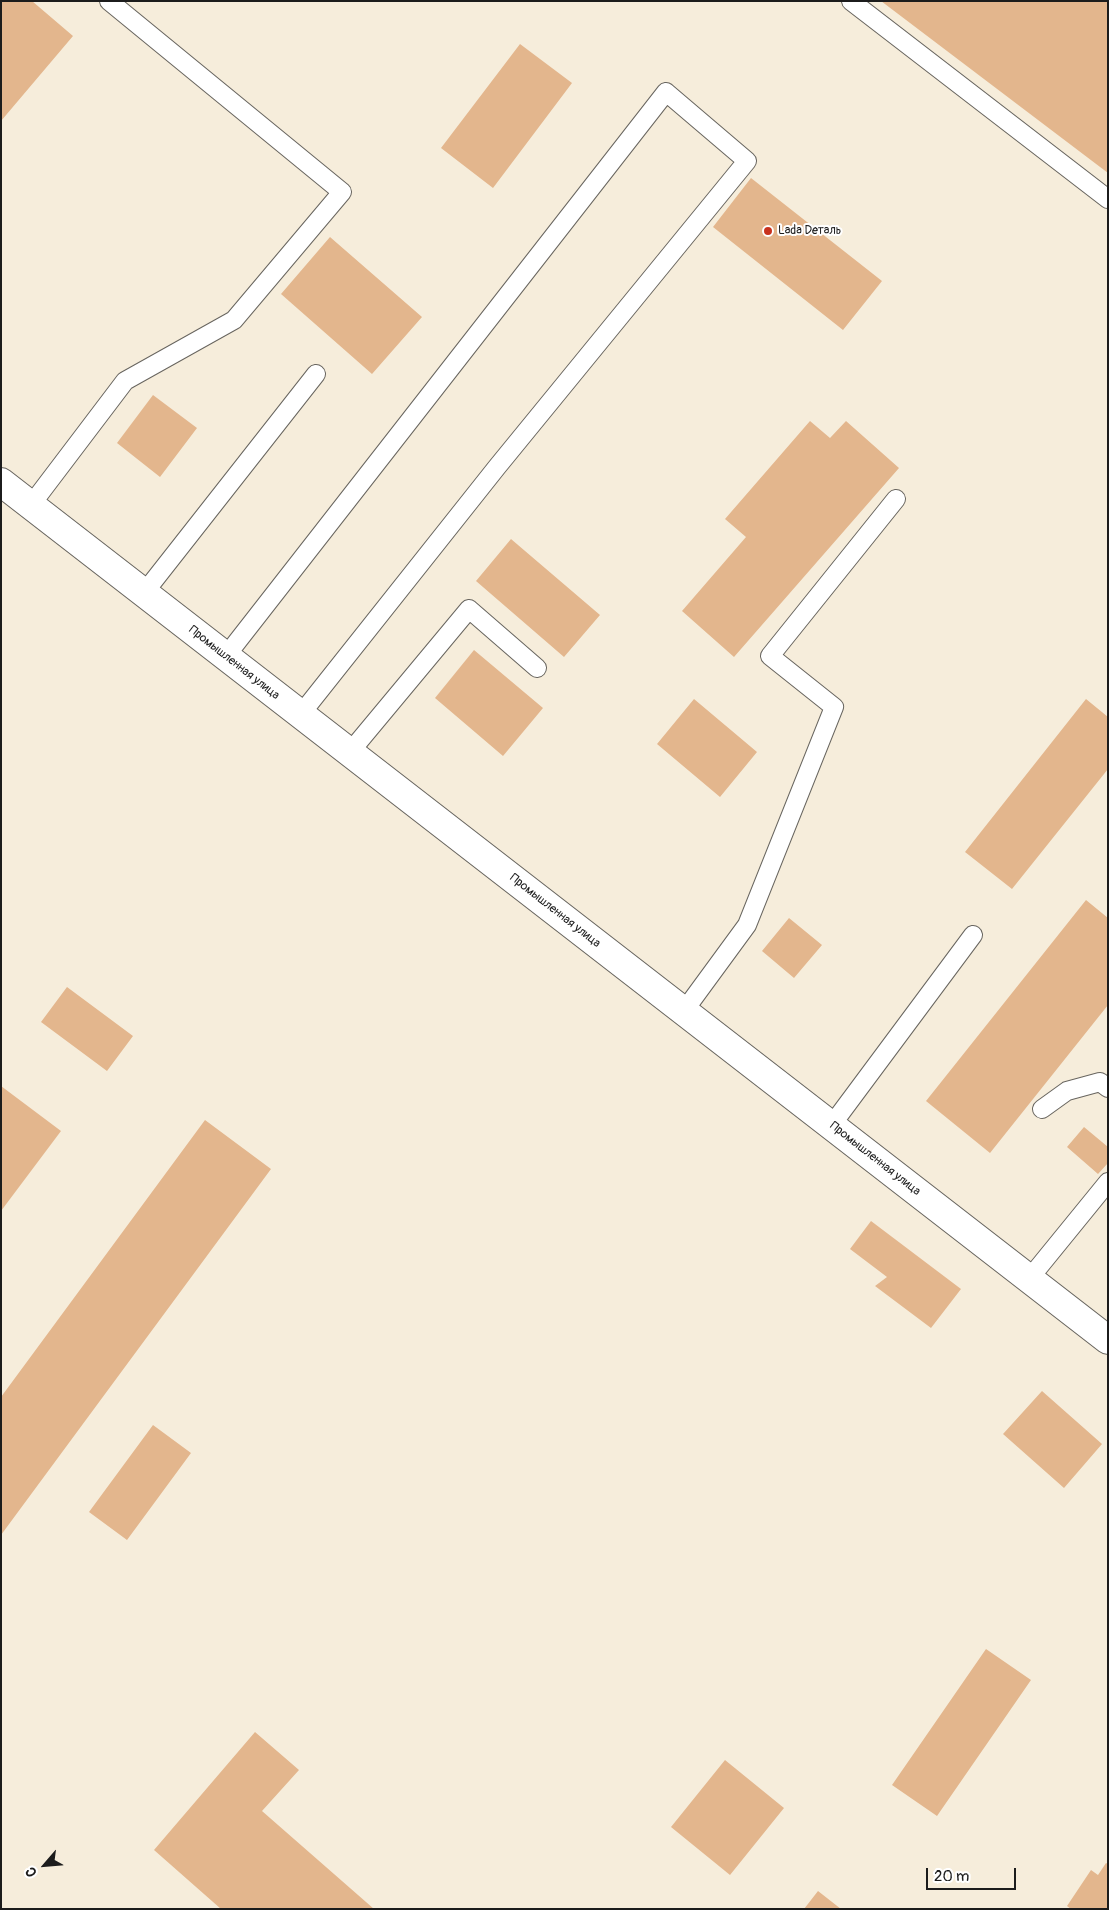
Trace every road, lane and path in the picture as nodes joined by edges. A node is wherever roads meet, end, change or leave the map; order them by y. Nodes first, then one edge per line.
1 (109, 1) edge
2 (851, 1) edge
3 (1108, 199) edge
4 (316, 374) dead end
5 (1, 482) edge
6 (896, 499) dead end
7 (31, 505) junction
8 (144, 593) junction
9 (226, 656) junction
10 (537, 668) dead end
11 (301, 714) junction
12 (350, 752) junction
13 (973, 935) dead end
14 (684, 1011) junction
15 (1108, 1088) edge
16 (1042, 1108) dead end
17 (832, 1126) junction
18 (1108, 1182) edge
19 (1029, 1279) junction
20 (1108, 1340) edge

1 - 7 lane
2 - 3 lane
4 - 8 lane
5 - 7 street, Промышленная улица
6 - 14 lane
7 - 8 street, Промышленная улица
8 - 9 street, Промышленная улица
9 - 11 street, Промышленная улица
9 - 11 lane
10 - 12 lane
11 - 12 street, Промышленная улица
12 - 14 street, Промышленная улица
13 - 17 lane
14 - 17 street, Промышленная улица
15 - 16 lane
17 - 19 street, Промышленная улица
18 - 19 lane
19 - 20 street, Промышленная улица

